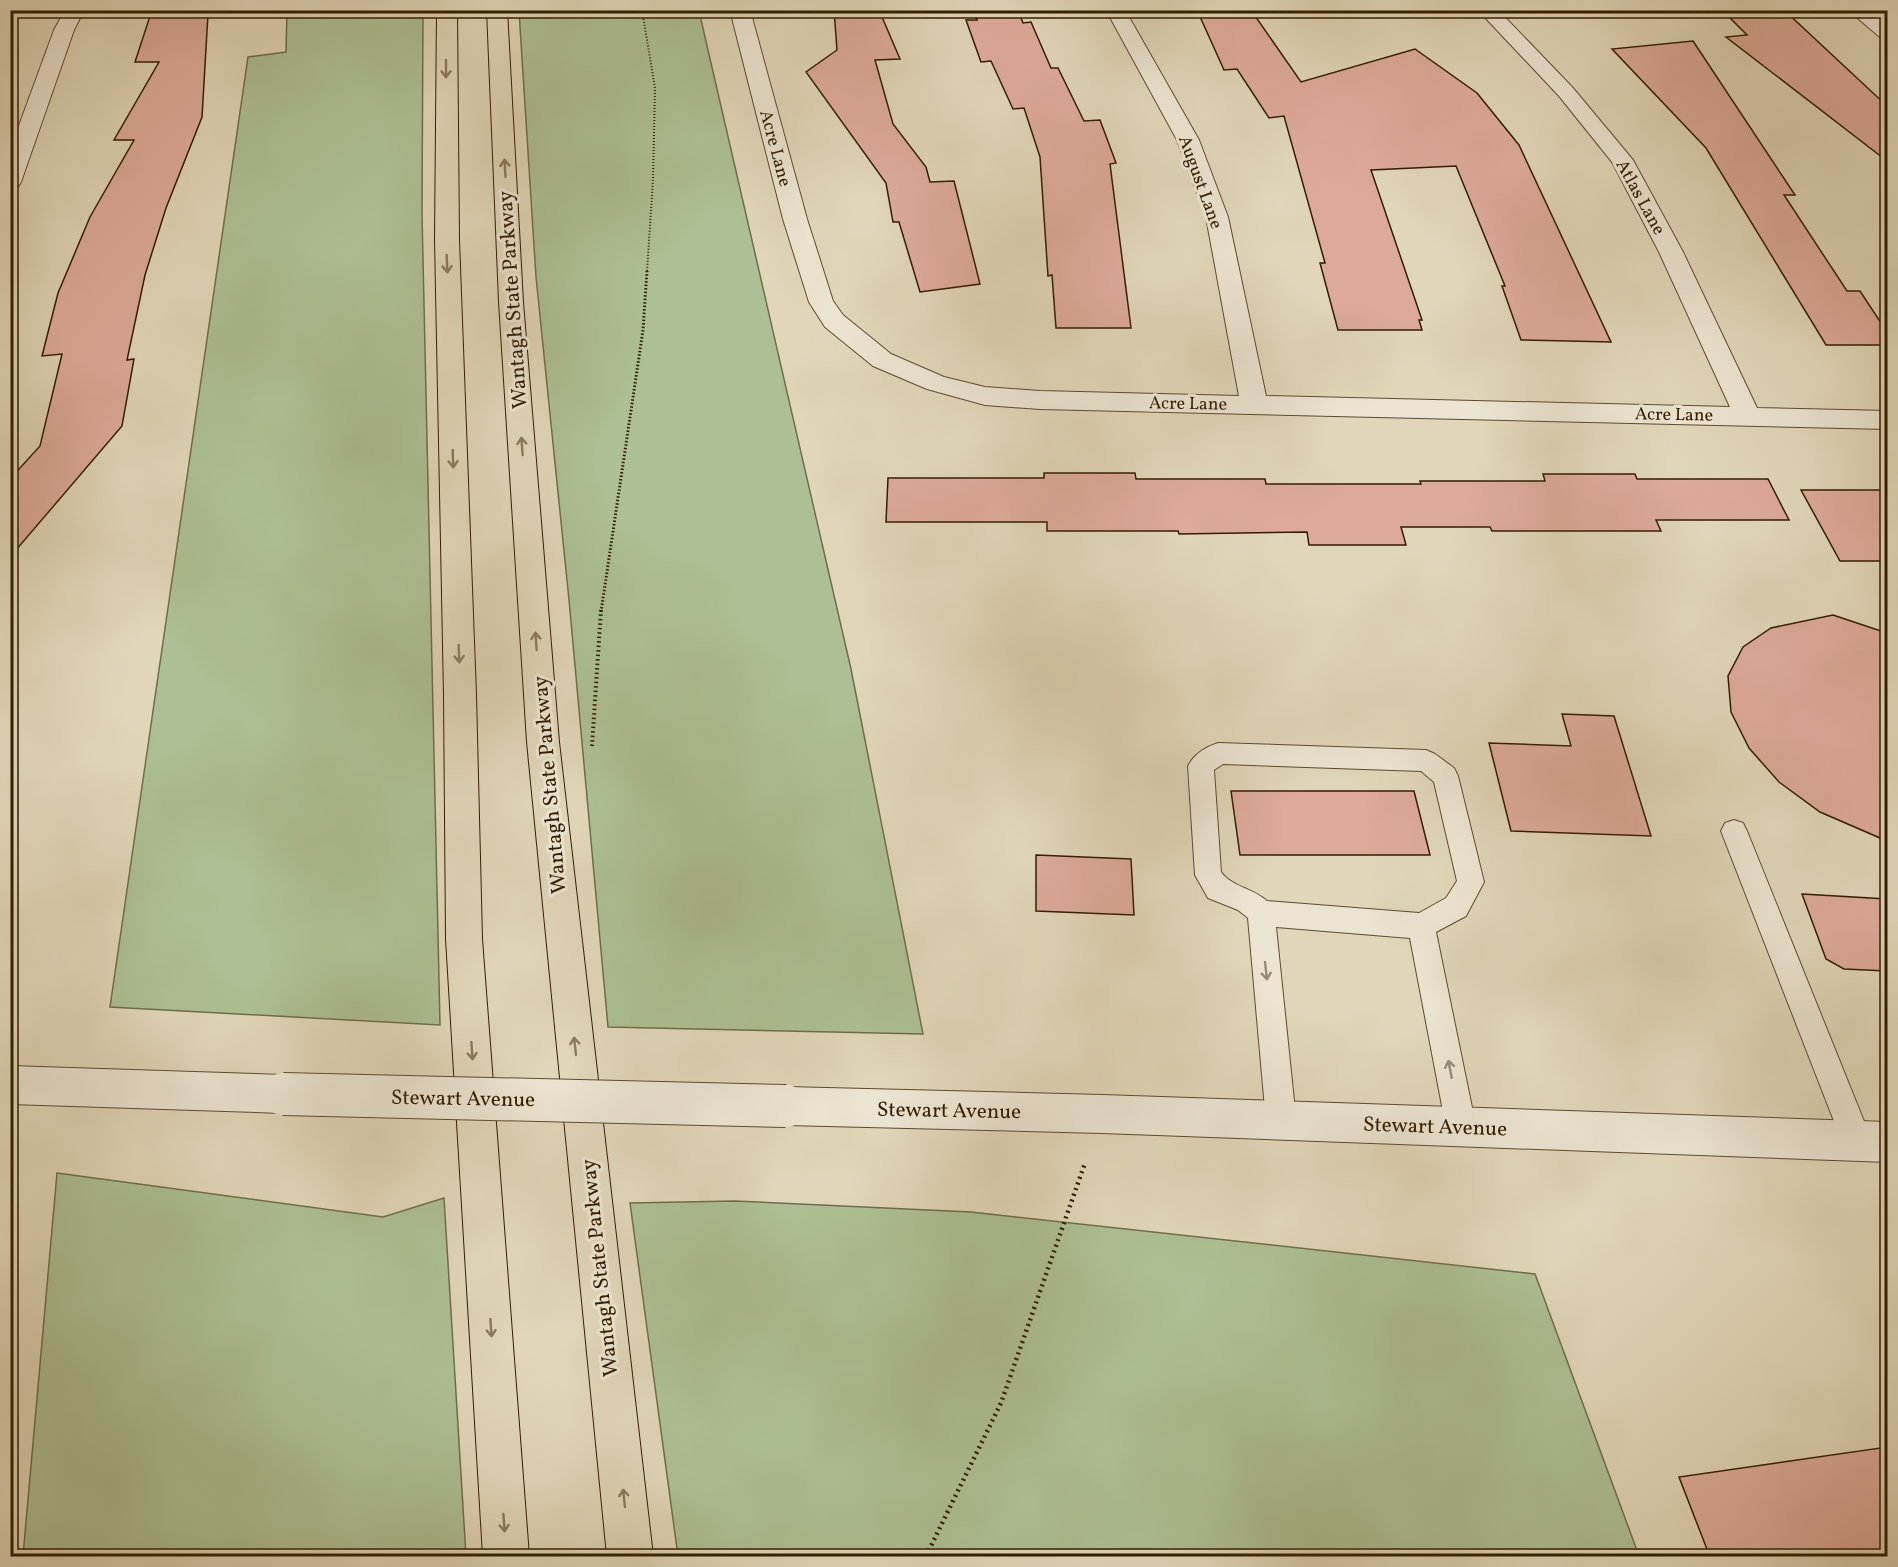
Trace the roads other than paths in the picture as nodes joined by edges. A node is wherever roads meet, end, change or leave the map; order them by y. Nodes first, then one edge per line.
1 (75, 10) edge
2 (447, 10) edge
3 (497, 10) edge
4 (740, 10) edge
5 (1114, 10) edge
6 (1487, 10) edge
7 (1857, 10) edge
8 (1887, 34) edge
9 (10, 182) edge
10 (1254, 404) junction
11 (1748, 415) junction
12 (1887, 420) edge
13 (1734, 831) dead end
14 (1261, 913) junction
15 (1421, 926) junction
16 (10, 1085) edge
17 (1281, 1120) junction
18 (1461, 1127) junction
19 (1872, 1141) edge
20 (506, 1557) edge
21 (630, 1557) edge

1 - 9 street
2 -> 20 highway
21 -> 3 highway, Wantagh State Parkway
4 - 10 street, Acre Lane
5 - 10 street, August Lane
6 - 11 street, Atlas Lane
7 - 8 street
10 - 11 street, Acre Lane
11 - 12 street, Acre Lane
13 - 19 lane
14 - 15 lane
14 - 15 lane
14 -> 17 lane
18 -> 15 lane
16 - 17 street, Stewart Avenue, bridge
17 - 18 street, Stewart Avenue
18 - 19 street, Stewart Avenue

